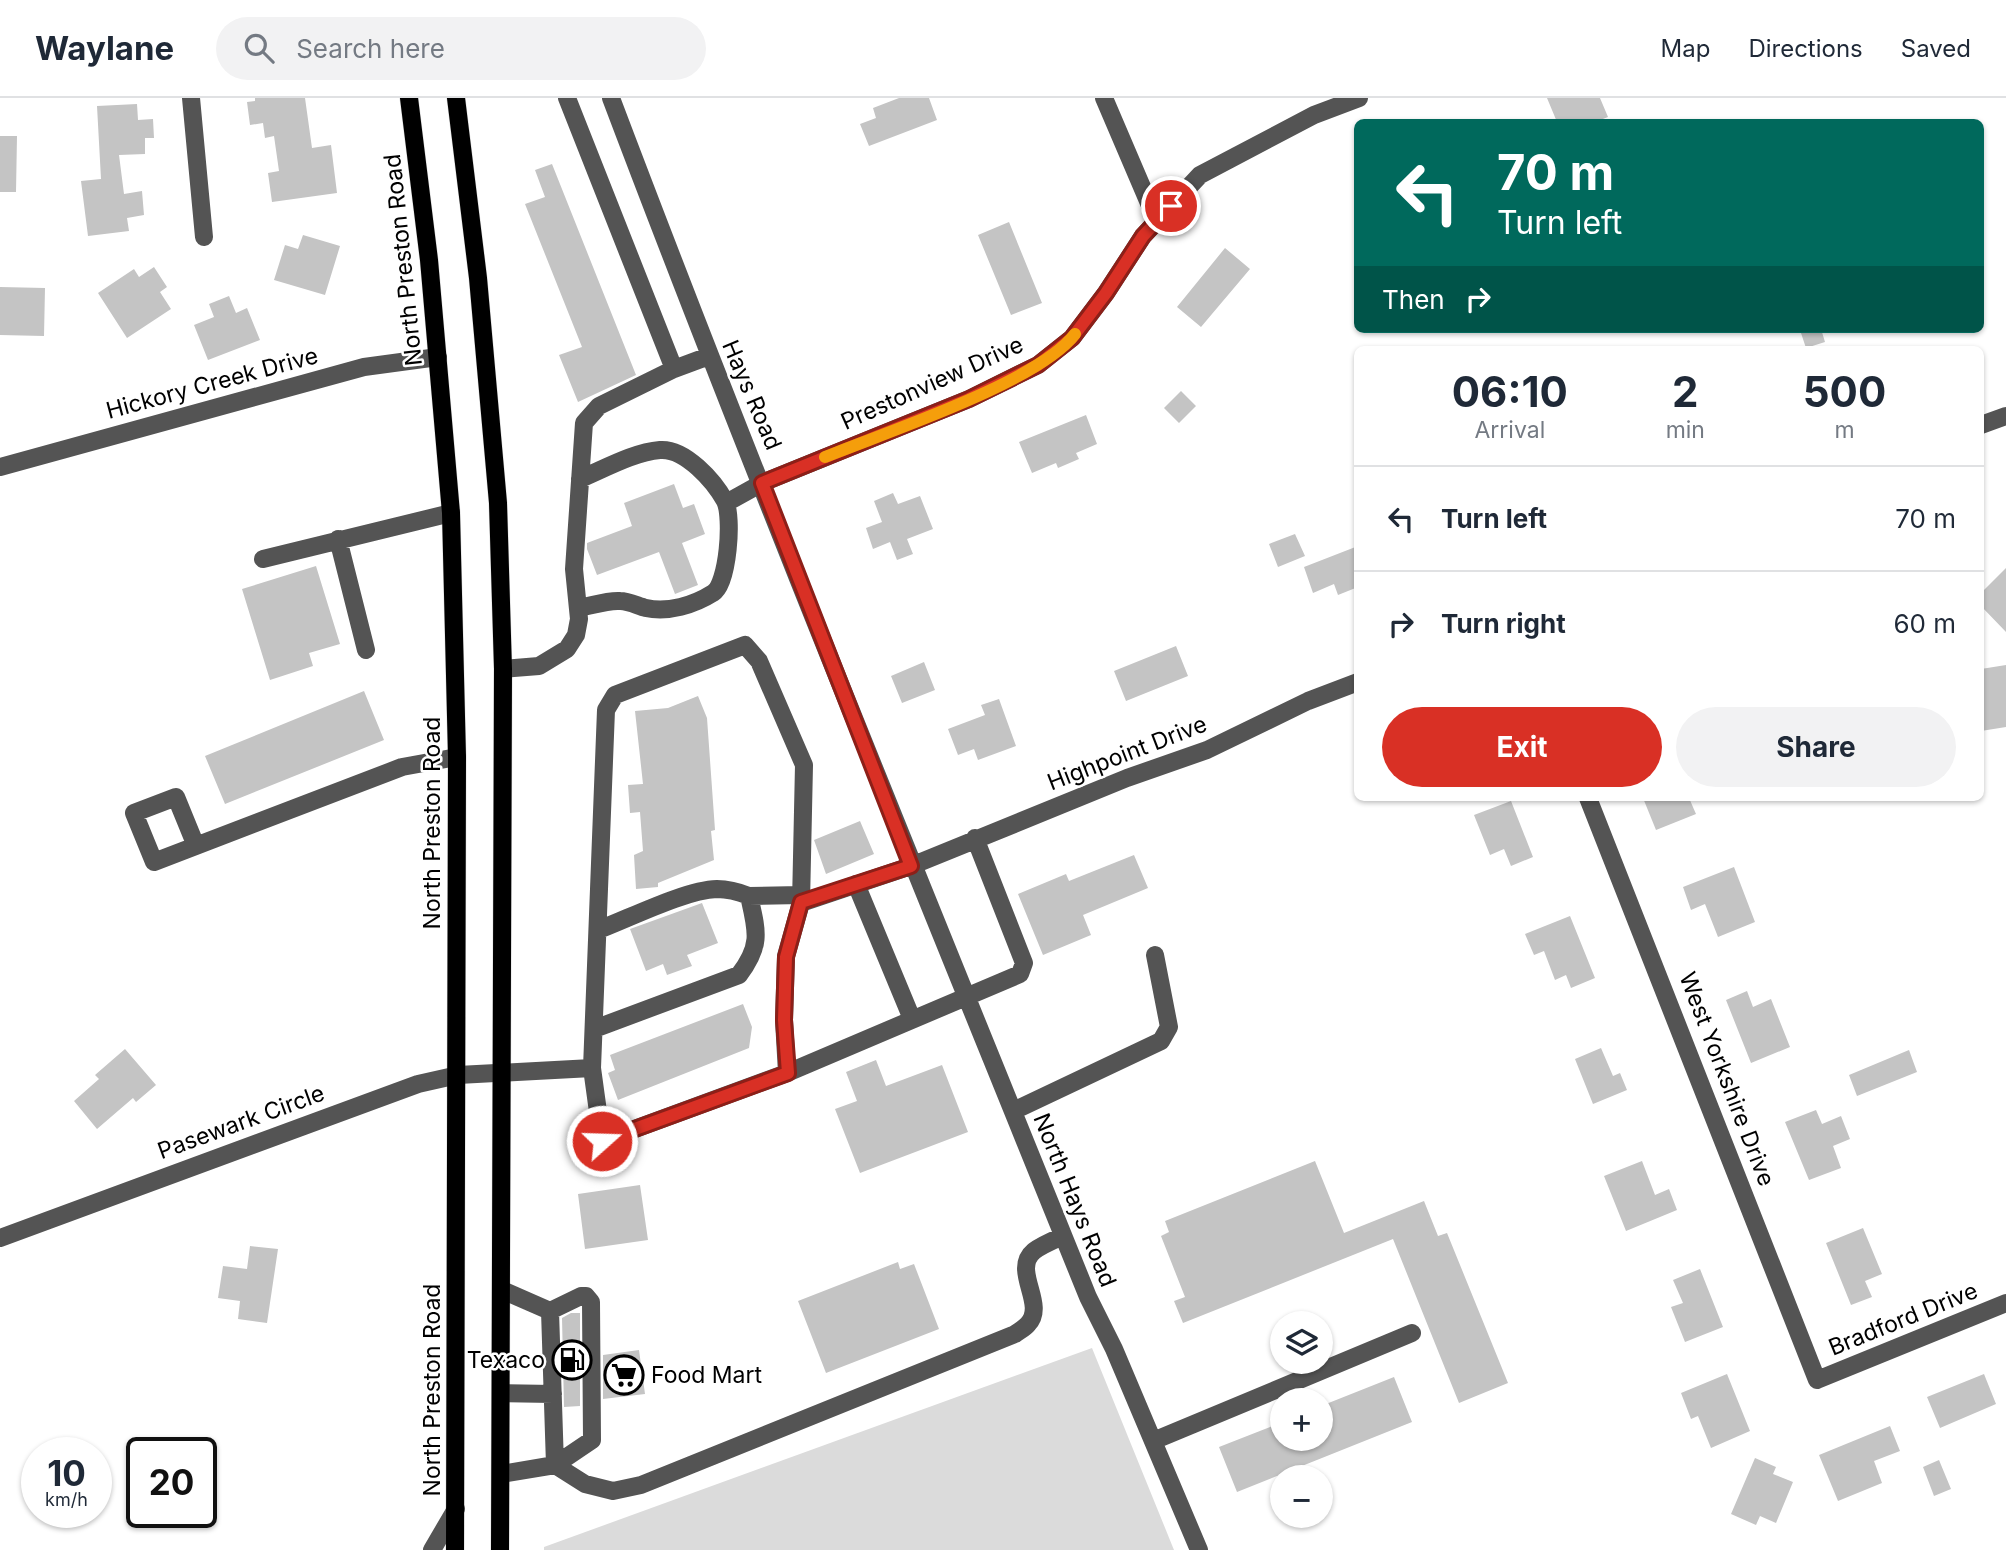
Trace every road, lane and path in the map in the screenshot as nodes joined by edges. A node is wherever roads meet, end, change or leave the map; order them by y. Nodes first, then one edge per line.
1 (191, 98) edge
2 (409, 98) edge
3 (456, 98) edge
4 (567, 98) edge
5 (611, 98) edge
6 (1104, 98) edge
7 (1359, 98) edge
8 (1157, 222) junction
9 (204, 237) dead end
10 (709, 356) junction
11 (438, 357) junction
12 (674, 369) junction
13 (2006, 416) edge
14 (1984, 424) edge
15 (0, 467) edge
16 (580, 479) junction
17 (762, 483) junction
18 (726, 503) junction
19 (451, 513) junction
20 (338, 539) junction
21 (263, 559) dead end
22 (578, 608) junction
23 (366, 650) dead end
24 (503, 669) junction
25 (1354, 684) edge
26 (457, 757) junction
27 (1589, 801) edge
28 (975, 838) junction
29 (196, 846) dead end
30 (911, 866) junction
31 (856, 884) junction
32 (749, 896) junction
33 (801, 899) junction
34 (598, 930) junction
35 (1155, 955) dead end
36 (965, 997) junction
37 (912, 1019) junction
38 (594, 1029) junction
39 (592, 1068) junction
40 (503, 1072) junction
41 (788, 1073) junction
42 (458, 1075) junction
43 (1013, 1111) junction
44 (1063, 1236) junction
45 (0, 1238) edge
46 (502, 1290) junction
47 (2006, 1303) edge
48 (550, 1311) junction
49 (1412, 1333) dead end
50 (1817, 1380) joint
51 (501, 1393) junction
52 (553, 1394) junction
53 (1153, 1441) junction
54 (555, 1465) junction
55 (500, 1474) junction
56 (456, 1509) junction
57 (432, 1550) edge
58 (456, 1550) edge
59 (500, 1550) edge
60 (1199, 1550) edge

1 - 9 street
2 - 11 main road, North Preston Road
3 - 24 main road
4 - 12 street
5 - 10 street, Hays Road
6 - 8 street
7 - 8 street, Prestonview Drive
8 - 17 street, Prestonview Drive
10 - 12 street
10 - 17 street, Hays Road
11 - 15 street, Hickory Creek Drive
11 - 19 main road, North Preston Road
12 - 16 street
13 - 14 street
16 - 18 street
16 - 22 street
17 - 18 street, Prestonview Drive
17 - 30 street, Hays Road
18 - 22 street
19 - 20 street
19 - 26 main road, North Preston Road
20 - 21 street
20 - 23 street
22 - 24 street
24 - 40 main road
25 - 28 street, Highpoint Drive
26 - 29 street
26 - 42 main road, North Preston Road
27 - 50 street, West Yorkshire Drive
28 - 30 street, Highpoint Drive
28 - 36 street
30 - 31 street, Highpoint Drive
30 - 36 street, North Hays Road
31 - 33 street, Highpoint Drive
31 - 37 street
32 - 33 street, Highpoint Drive
32 - 34 street, Highpoint Drive
32 - 38 street
33 - 34 street
33 - 41 street
34 - 38 street
35 - 43 street
36 - 37 street
36 - 43 street, North Hays Road
37 - 41 street
38 - 39 street
39 - 40 street, Pasewark Circle
39 - 41 street
40 - 42 street, Pasewark Circle
40 - 46 main road
42 - 45 street, Pasewark Circle
42 - 56 main road, North Preston Road
43 - 44 street, North Hays Road
44 - 53 street, North Hays Road
44 - 54 street
46 - 48 street
46 - 51 main road
47 - 50 street, Bradford Drive
48 - 52 street
48 - 54 street
49 - 53 street
51 - 52 street
51 - 55 main road
52 - 54 street
53 - 60 street, North Hays Road
54 - 55 street
55 - 59 main road
56 - 57 street
56 - 58 main road, North Preston Road

